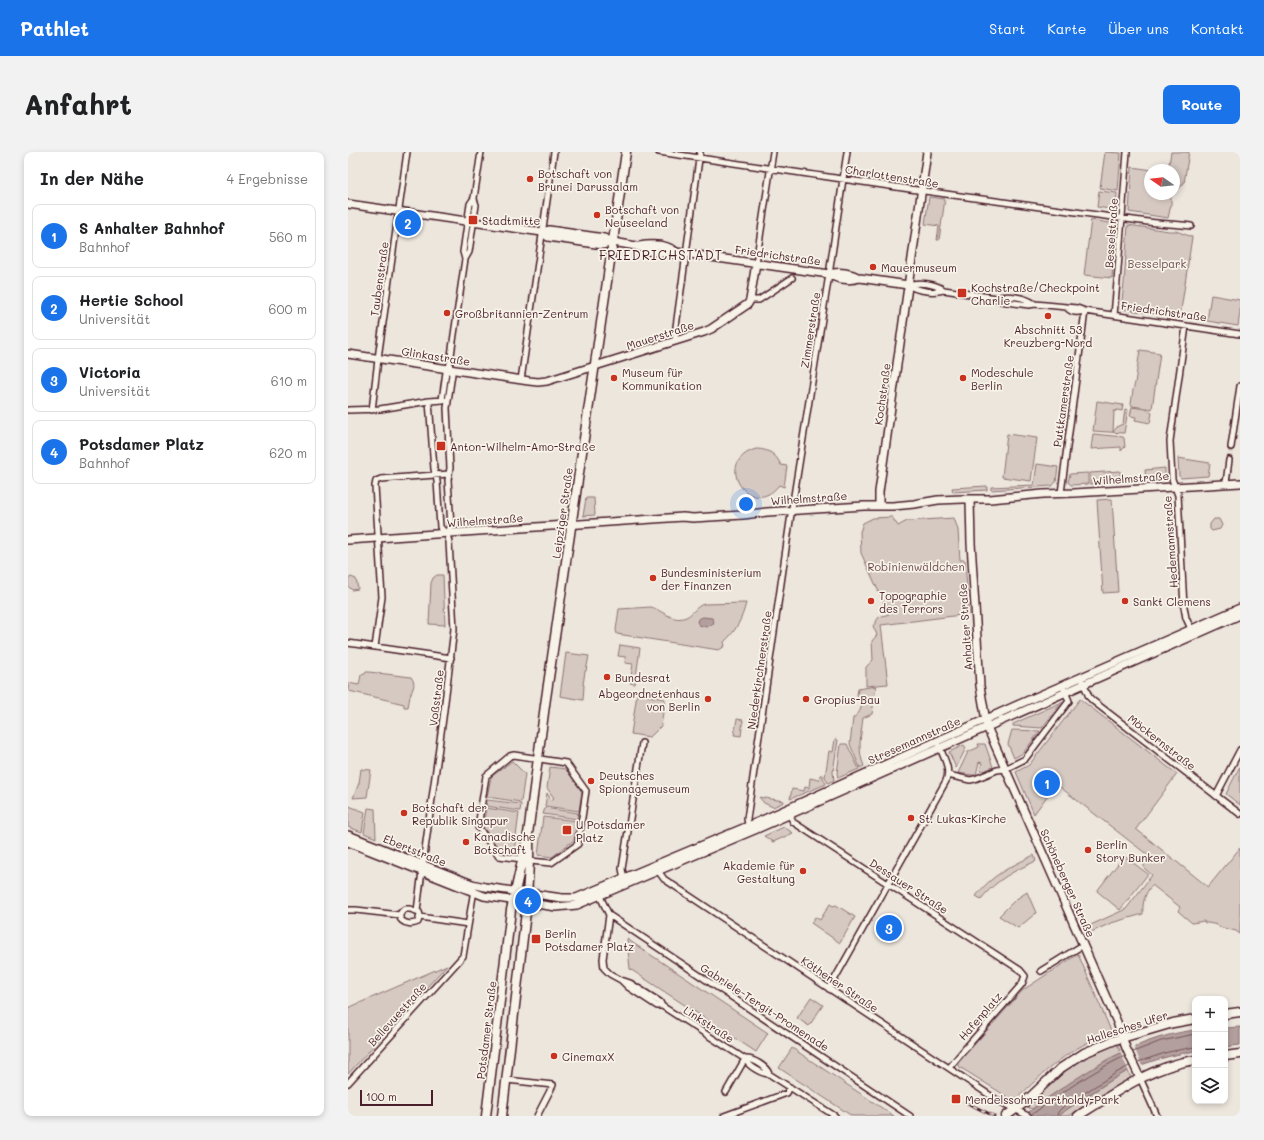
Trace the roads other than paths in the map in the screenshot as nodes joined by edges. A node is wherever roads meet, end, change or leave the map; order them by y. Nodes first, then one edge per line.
1 (408, 152) edge
2 (481, 152) edge
3 (554, 152) edge
4 (626, 152) edge
5 (659, 152) edge
6 (773, 152) edge
7 (847, 152) edge
8 (927, 152) edge
9 (1127, 152) edge
10 (700, 155) edge
11 (771, 168) junction
12 (843, 178) junction
13 (922, 190) junction
14 (348, 204) edge
15 (399, 211) junction
16 (1122, 218) junction
17 (470, 222) junction
18 (1190, 226) dead end
19 (542, 232) junction
20 (613, 242) junction
21 (686, 253) junction
22 (756, 263) junction
23 (829, 274) junction
24 (792, 278) dead end
25 (908, 285) junction
26 (750, 300) junction
27 (1085, 311) junction
28 (1114, 315) junction
29 (1186, 326) junction
30 (1240, 334) edge
31 (676, 341) junction
32 (348, 354) edge
33 (378, 358) junction
34 (595, 367) junction
35 (449, 369) junction
36 (521, 380) junction
37 (1240, 387) edge
38 (445, 400) junction
39 (430, 401) junction
40 (348, 410) edge
41 (372, 410) junction
42 (1231, 447) tunnel mouth
43 (1229, 460) tunnel mouth
44 (449, 474) junction
45 (436, 476) junction
46 (1226, 483) junction
47 (1240, 483) edge
48 (1175, 487) junction
49 (1061, 494) junction
50 (970, 500) junction
51 (879, 506) junction
52 (792, 511) junction
53 (572, 525) junction
54 (447, 534) junction
55 (378, 538) junction
56 (348, 540) edge
57 (1240, 608) edge
58 (1240, 615) edge
59 (1193, 633) junction
60 (348, 644) edge
61 (375, 647) junction
62 (451, 658) junction
63 (1083, 681) junction
64 (1064, 689) junction
65 (986, 724) junction
66 (642, 743) dead end
67 (938, 745) junction
68 (1240, 750) edge
69 (538, 758) junction
70 (1005, 768) junction
71 (948, 775) junction
72 (1216, 796) junction
73 (788, 812) junction
74 (1240, 814) edge
75 (749, 829) junction
76 (348, 835) edge
77 (348, 842) edge
78 (526, 860) junction
79 (423, 868) junction
80 (656, 868) junction
81 (624, 878) junction
82 (888, 884) junction
83 (474, 888) junction
84 (515, 891) junction
85 (527, 893) junction
86 (599, 893) junction
87 (513, 900) junction
88 (526, 903) junction
89 (348, 910) edge
90 (416, 911) junction
91 (400, 915) junction
92 (609, 915) junction
93 (420, 917) junction
94 (468, 924) junction
95 (1083, 945) junction
96 (1041, 971) dead end
97 (1025, 976) joint
98 (829, 989) junction
99 (1240, 1012) edge
100 (1228, 1014) edge
101 (1192, 1020) edge
102 (1122, 1038) junction
103 (1240, 1054) edge
104 (1228, 1056) edge
105 (745, 1059) junction
106 (1192, 1061) edge
107 (949, 1068) junction
108 (1140, 1078) junction
109 (507, 1080) junction
110 (348, 1083) edge
111 (790, 1088) junction
112 (726, 1092) dead end
113 (1018, 1111) junction
114 (734, 1112) junction
115 (486, 1116) edge
116 (502, 1116) edge
117 (537, 1116) edge
118 (724, 1116) edge
119 (740, 1116) edge
120 (835, 1116) edge
121 (910, 1116) edge
122 (1006, 1116) edge
123 (1028, 1116) edge
124 (1078, 1116) edge
125 (1157, 1116) edge

1 - 15 street, Taubenstraße
2 - 17 street
3 - 19 street
4 - 20 main road, Leipziger Straße
5 - 10 street, Charlottenstraße
6 - 11 street
7 - 12 street, Zimmerstraße
8 - 13 main road, Kochstraße
9 - 16 street, Besselstraße
10 - 11 street, Charlottenstraße
10 - 21 street
11 - 12 street, Charlottenstraße
11 - 22 street
12 - 13 street, Charlottenstraße
12 - 23 street, Zimmerstraße
13 - 16 street, Charlottenstraße
13 - 25 main road, Kochstraße
14 - 15 main road, Friedrichstraße
15 - 17 main road, Friedrichstraße
15 - 33 street, Taubenstraße
16 - 18 street, Charlottenstraße
16 - 28 street, Besselstraße
17 - 19 main road, Friedrichstraße
17 - 35 street
19 - 20 main road, Friedrichstraße
19 - 36 street
20 - 21 main road, Friedrichstraße
20 - 34 main road, Leipziger Straße
21 - 22 main road, Friedrichstraße
21 - 31 street
22 - 23 main road, Friedrichstraße
22 - 26 main road
23 - 25 main road, Friedrichstraße
23 - 52 street, Zimmerstraße
24 - 26 street, Mauerstraße
25 - 27 street, Friedrichstraße
25 - 51 main road, Kochstraße
26 - 31 main road, Mauerstraße
27 - 28 street, Friedrichstraße
27 - 49 street, Puttkamerstraße
28 - 29 street, Friedrichstraße
29 - 30 street, Friedrichstraße
29 - 48 street, Hedemannstraße
31 - 34 main road, Mauerstraße
32 - 33 main road, Glinkastraße
33 - 35 main road, Glinkastraße
33 - 41 street, Taubenstraße
34 - 36 main road, Mauerstraße
34 - 53 main road, Leipziger Straße
35 - 36 main road, Glinkastraße
35 - 38 street
37 - 42 street
38 - 39 street
38 - 44 street
39 - 41 street
39 - 45 street
40 - 41 street
43 - 46 street
44 - 45 street
44 - 54 street
45 - 54 street
45 - 55 street
46 - 47 main road, Wilhelmstraße
46 - 48 main road, Wilhelmstraße
48 - 49 main road, Wilhelmstraße
48 - 59 street, Hedemannstraße
49 - 50 main road, Wilhelmstraße
50 - 51 main road, Wilhelmstraße
50 - 65 main road, Anhalter Straße
51 - 52 main road, Wilhelmstraße
52 - 53 main road, Wilhelmstraße
52 - 75 street, Niederkirchnerstraße
53 - 54 main road, Wilhelmstraße
53 - 69 main road, Leipziger Straße
54 - 55 main road, Wilhelmstraße
54 - 62 street, Voßstraße
55 - 56 main road, Wilhelmstraße
55 - 61 street
57 - 59 main road, Stresemannstraße
58 - 59 main road, Stresemannstraße
59 - 63 main road, Stresemannstraße
60 - 61 street
61 - 62 street
62 - 79 street, Voßstraße
63 - 64 main road, Stresemannstraße
63 - 72 street, Möckernstraße
64 - 65 main road, Stresemannstraße
64 - 70 street
65 - 67 main road, Stresemannstraße
65 - 70 main road, Schöneberger Straße
66 - 81 street
67 - 71 street
67 - 73 main road, Stresemannstraße
68 - 72 street
69 - 78 main road, Leipziger Straße
69 - 78 street
69 - 78 street
70 - 71 street
70 - 95 main road, Schöneberger Straße
71 - 82 street
72 - 74 street, Möckernstraße
73 - 75 main road, Stresemannstraße
73 - 82 street, Dessauer Straße
75 - 80 main road, Stresemannstraße
76 - 79 main road, Ebertstraße
77 - 79 main road, Ebertstraße
78 - 84 main road, Potsdamer Straße
78 - 85 main road
79 - 83 main road, Ebertstraße
79 - 90 street, Voßstraße
80 - 81 main road, Stresemannstraße
80 - 86 main road, Stresemannstraße
80 - 98 street, Köthener Straße
81 - 86 main road, Stresemannstraße
82 - 97 street, Dessauer Straße
82 - 98 street
83 - 84 main road
83 - 87 main road
83 - 94 street
84 - 85 main road
84 - 87 main road, Potsdamer Straße
85 - 86 main road
85 - 88 main road
86 - 88 main road
86 - 92 street
87 - 88 main road
87 - 115 main road, Potsdamer Straße
88 - 109 main road
89 - 91 street
90 - 91 street
90 - 93 street
91 - 93 street
92 - 105 street, Linkstraße
92 - 121 street, Gabriele-Tergit-Promenade
93 - 94 street
94 - 110 street, Bellevuestraße
95 - 96 street
95 - 102 main road, Schöneberger Straße
97 - 107 street, Hafenplatz
98 - 107 street, Köthener Straße
99 - 100 main road
101 - 102 main road, Hallesches Ufer
102 - 108 main road, Schöneberger Straße
102 - 113 main road, Hallesches Ufer
103 - 104 main road
105 - 111 street, Linkstraße
105 - 112 street
106 - 108 main road
107 - 113 street, Köthener Straße
108 - 124 main road
108 - 125 street
109 - 116 main road
109 - 117 street
111 - 114 street
111 - 120 street, Linkstraße
113 - 122 main road, Hallesches Ufer
113 - 123 street, Köthener Straße
114 - 118 street
114 - 119 street

